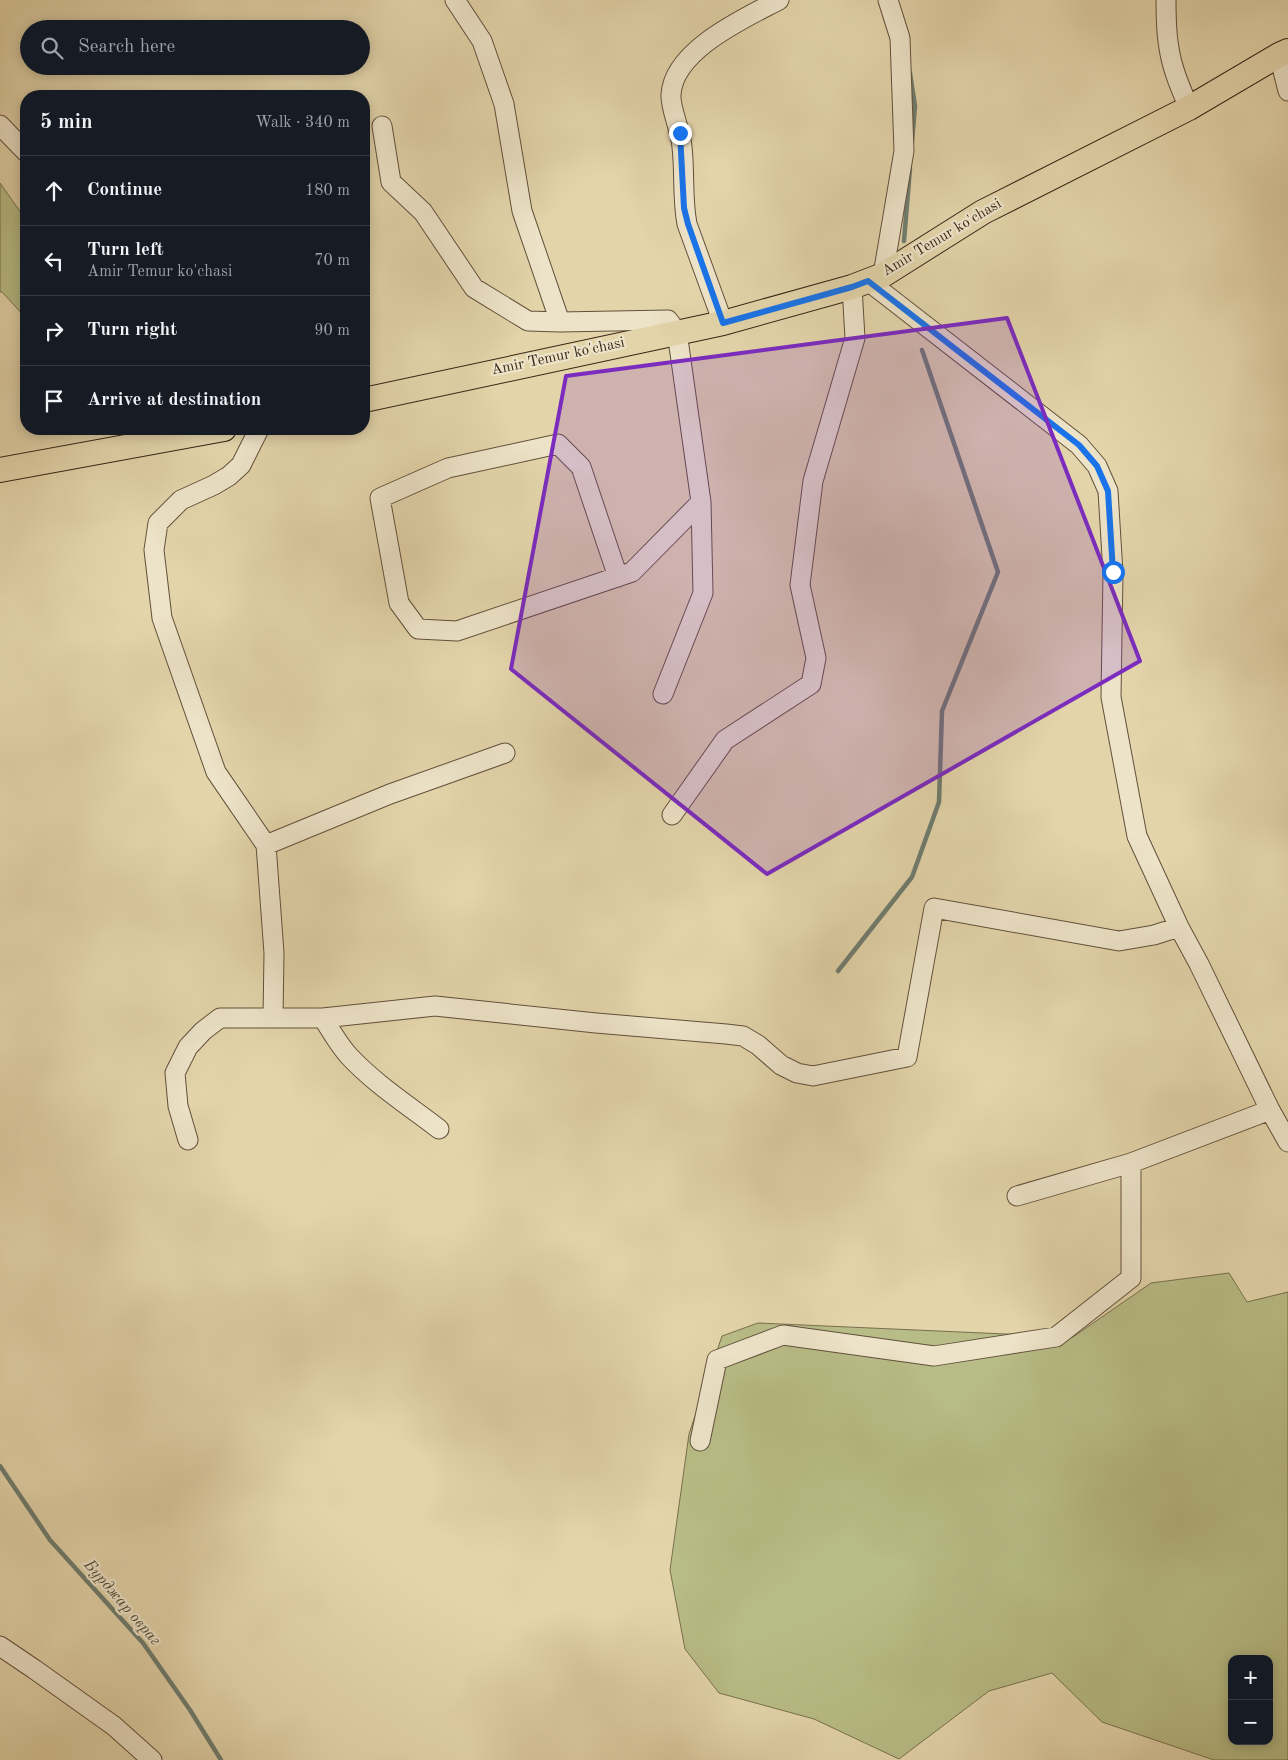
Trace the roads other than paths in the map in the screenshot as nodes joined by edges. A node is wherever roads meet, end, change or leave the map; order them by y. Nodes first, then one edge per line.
1 (455, 0) edge
2 (779, 0) edge
3 (888, 0) edge
4 (1166, 0) edge
5 (1283, 53) edge
6 (1288, 91) edge
7 (1188, 108) junction
8 (0, 125) edge
9 (382, 126) dead end
10 (20, 146) edge
11 (868, 281) junction
12 (560, 322) junction
13 (723, 323) junction
14 (677, 332) junction
15 (370, 399) edge
16 (191, 435) edge
17 (256, 435) edge
18 (0, 470) edge
19 (701, 502) junction
20 (618, 577) junction
21 (663, 694) dead end
22 (505, 753) dead end
23 (672, 815) dead end
24 (266, 845) junction
25 (1179, 927) junction
26 (273, 1018) junction
27 (323, 1018) junction
28 (1270, 1110) junction
29 (438, 1129) dead end
30 (188, 1140) dead end
31 (1288, 1142) edge
32 (1131, 1163) junction
33 (1017, 1196) dead end
34 (700, 1441) dead end
35 (0, 1646) edge
36 (152, 1760) edge

1 - 12 street
2 - 13 street
3 - 11 street
4 - 7 street
5 - 6 street
5 - 7 main road, Amir Temur ko'chasi
7 - 11 main road, Amir Temur ko'chasi
8 - 10 street
9 - 12 street
11 - 13 main road, Amir Temur ko'chasi
11 - 23 street
11 - 25 street
12 - 14 street
13 - 14 main road, Amir Temur ko'chasi
14 - 15 main road, Amir Temur ko'chasi
14 - 19 street
16 - 18 main road
17 - 24 street
19 - 20 street
19 - 21 street
20 - 20 street
22 - 24 street
24 - 26 street
25 - 27 street
25 - 28 street
26 - 27 street
26 - 30 street
27 - 29 street
28 - 31 street
28 - 32 street
32 - 33 street
32 - 34 street
35 - 36 street

